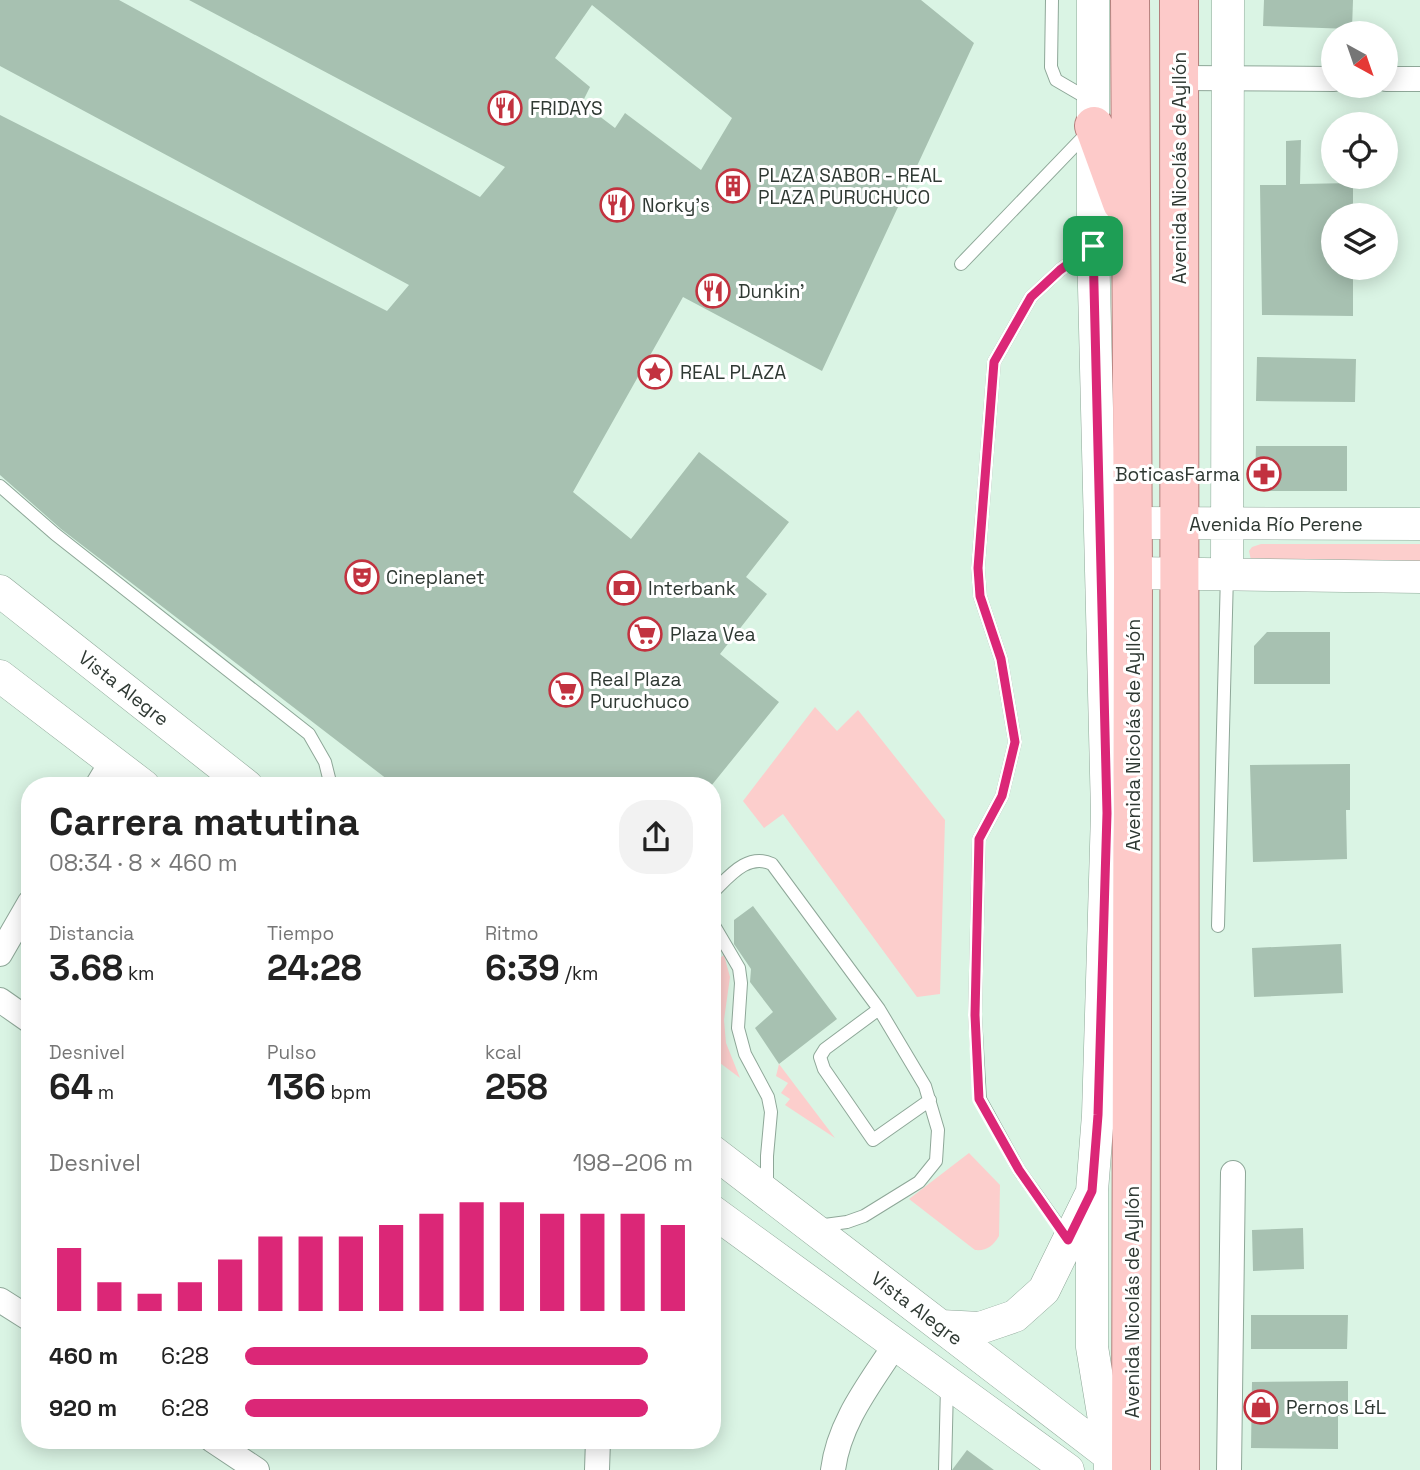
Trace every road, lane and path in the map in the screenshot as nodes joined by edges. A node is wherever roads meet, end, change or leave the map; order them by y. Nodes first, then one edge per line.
1 (1052, 0) edge
2 (1093, 0) edge
3 (1130, 0) edge
4 (1179, 0) edge
5 (1228, 0) edge
6 (1179, 78) junction
7 (1227, 78) junction
8 (1321, 79) edge
9 (1398, 79) edge
10 (1420, 79) edge
11 (1094, 114) junction
12 (1131, 226) junction
13 (1093, 246) junction
14 (961, 264) dead end
15 (0, 486) edge
16 (1133, 523) junction
17 (1226, 523) junction
18 (1179, 524) junction
19 (1420, 524) edge
20 (1133, 573) junction
21 (1227, 574) junction
22 (1179, 575) junction
23 (1420, 578) edge
24 (0, 590) edge
25 (0, 676) edge
26 (104, 774) edge
27 (236, 777) edge
28 (329, 777) edge
29 (721, 885) edge
30 (21, 918) edge
31 (1218, 926) dead end
32 (721, 937) edge
33 (0, 954) edge
34 (0, 1000) edge
35 (879, 1009) junction
36 (21, 1015) edge
37 (930, 1100) junction
38 (721, 1158) edge
39 (1233, 1173) dead end
40 (1092, 1191) junction
41 (767, 1194) junction
42 (721, 1218) edge
43 (810, 1227) junction
44 (738, 1230) junction
45 (1068, 1240) junction
46 (0, 1300) edge
47 (21, 1313) edge
48 (942, 1326) junction
49 (895, 1345) junction
50 (948, 1382) junction
51 (226, 1449) edge
52 (598, 1449) edge
53 (1117, 1466) edge
54 (257, 1470) edge
55 (597, 1470) edge
56 (833, 1470) edge
57 (945, 1470) edge
58 (1068, 1470) edge
59 (1180, 1470) edge
60 (1229, 1470) edge

1 - 11 lane
2 - 11 street
3 - 12 main road, Avenida Nicolás de Ayllón
4 - 6 main road, Avenida Nicolás de Ayllón
5 - 7 street
6 - 7 street
6 - 18 main road, Avenida Nicolás de Ayllón
7 - 8 street
7 - 17 street
9 - 10 street
11 - 12 main road
11 - 13 street
11 - 14 lane
12 - 16 main road, Avenida Nicolás de Ayllón
13 - 40 street
13 - 45 lane
15 - 28 lane
16 - 18 street, Avenida Río Perene
16 - 20 main road, Avenida Nicolás de Ayllón
17 - 18 street, Avenida Río Perene
17 - 19 street, Avenida Río Perene
17 - 21 street
18 - 22 main road, Avenida Nicolás de Ayllón
20 - 22 street
20 - 53 main road, Avenida Nicolás de Ayllón
21 - 22 street
21 - 23 street
21 - 31 lane
22 - 59 main road, Avenida Nicolás de Ayllón
24 - 27 street, Vista Alegre
25 - 26 street
29 - 35 lane
30 - 33 street
32 - 41 lane
34 - 36 street
35 - 37 lane
35 - 37 lane
37 - 43 lane
38 - 41 street, Vista Alegre
39 - 60 street
40 - 45 street
40 - 53 street
41 - 43 street, Vista Alegre
41 - 44 street
42 - 44 street
43 - 48 street, Vista Alegre
44 - 49 street
45 - 48 street
46 - 47 street
48 - 53 street, Vista Alegre
49 - 50 street
49 - 56 street
50 - 57 lane
50 - 58 street
51 - 54 street
52 - 55 street

